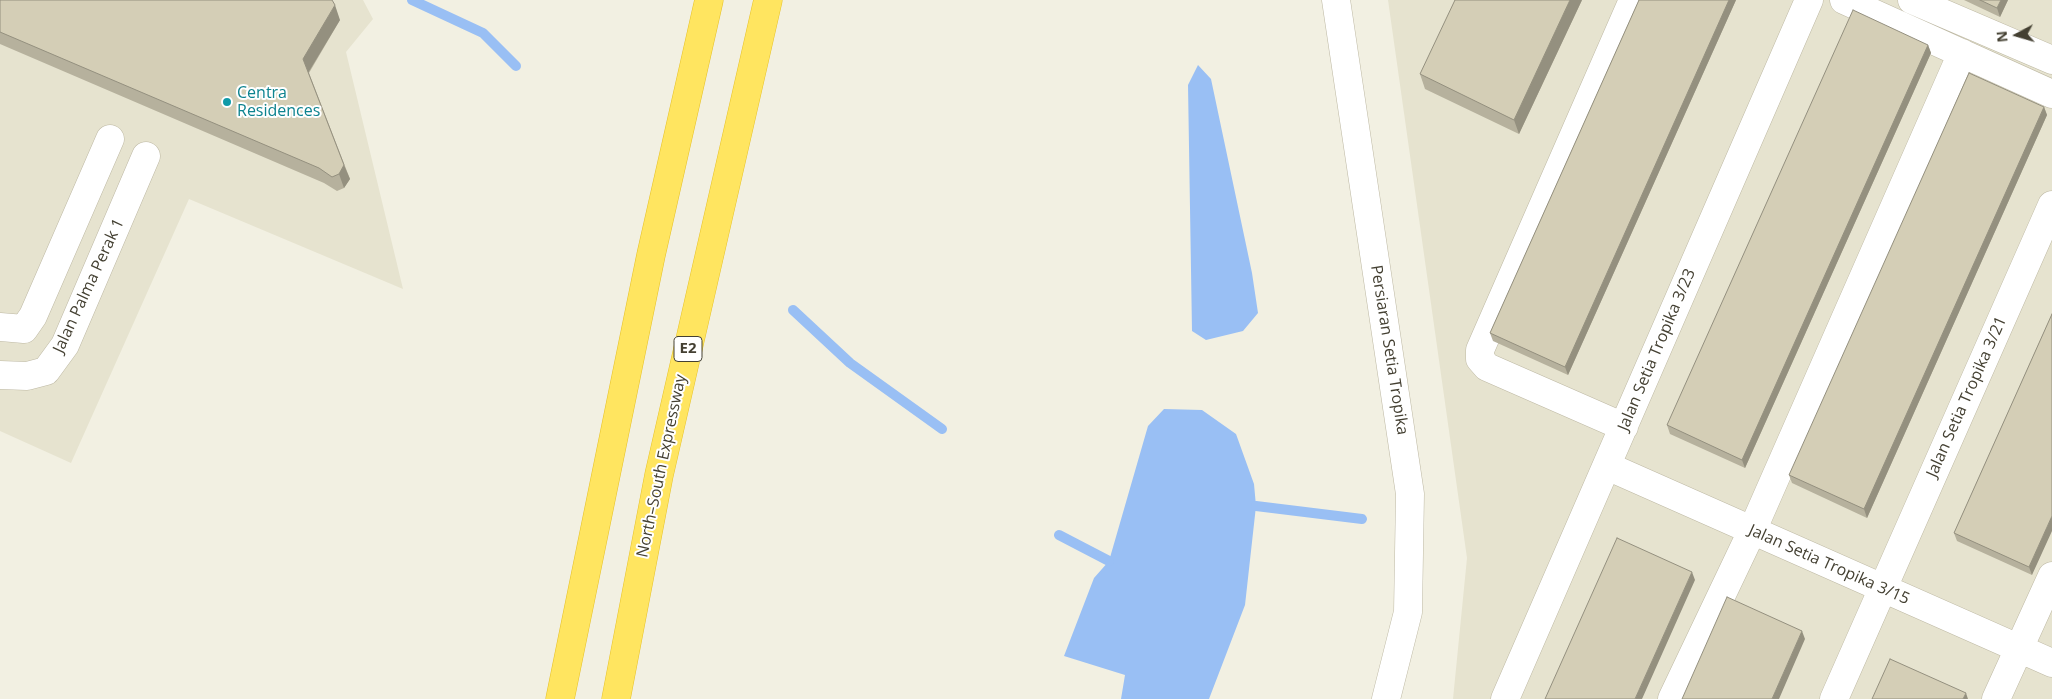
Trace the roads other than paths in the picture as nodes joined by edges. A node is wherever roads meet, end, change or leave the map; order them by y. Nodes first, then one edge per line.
1 (709, 0) edge
2 (768, 0) edge
3 (1336, 0) edge
4 (1634, 0) edge
5 (1809, 0) edge
6 (1844, 0) edge
7 (1912, 0) edge
8 (1962, 53) junction
9 (2052, 60) edge
10 (2052, 94) edge
11 (110, 139) dead end
12 (146, 156) dead end
13 (2052, 205) edge
14 (77, 217) junction
15 (112, 235) junction
16 (0, 327) edge
17 (0, 375) edge
18 (1624, 426) junction
19 (1607, 466) junction
20 (1752, 531) junction
21 (2052, 576) edge
22 (1883, 589) junction
23 (2019, 649) junction
24 (2052, 663) edge
25 (560, 699) edge
26 (616, 699) edge
27 (1386, 699) edge
28 (1505, 699) edge
29 (1672, 699) edge
30 (1834, 699) edge
31 (1996, 699) edge

1 - 25 highway
2 - 26 highway, North–South Expressway / E2
3 - 27 street, Persiaran Setia Tropika
4 - 18 street
5 - 18 street, Jalan Setia Tropika 3/23
6 - 8 street
7 - 9 street
8 - 10 street
8 - 20 street
11 - 14 street
12 - 15 street, Jalan Palma Perak 1
13 - 22 street, Jalan Setia Tropika 3/21
14 - 15 street
14 - 16 street
15 - 17 street, Jalan Palma Perak 1
18 - 19 street, Jalan Setia Tropika 3/23
19 - 20 street, Jalan Setia Tropika 3/15
19 - 28 street, Jalan Setia Tropika 3/23
20 - 22 street, Jalan Setia Tropika 3/15
20 - 29 street
21 - 23 street
22 - 23 street, Jalan Setia Tropika 3/15
22 - 30 street, Jalan Setia Tropika 3/21
23 - 24 street, Jalan Setia Tropika 3/15
23 - 31 street

